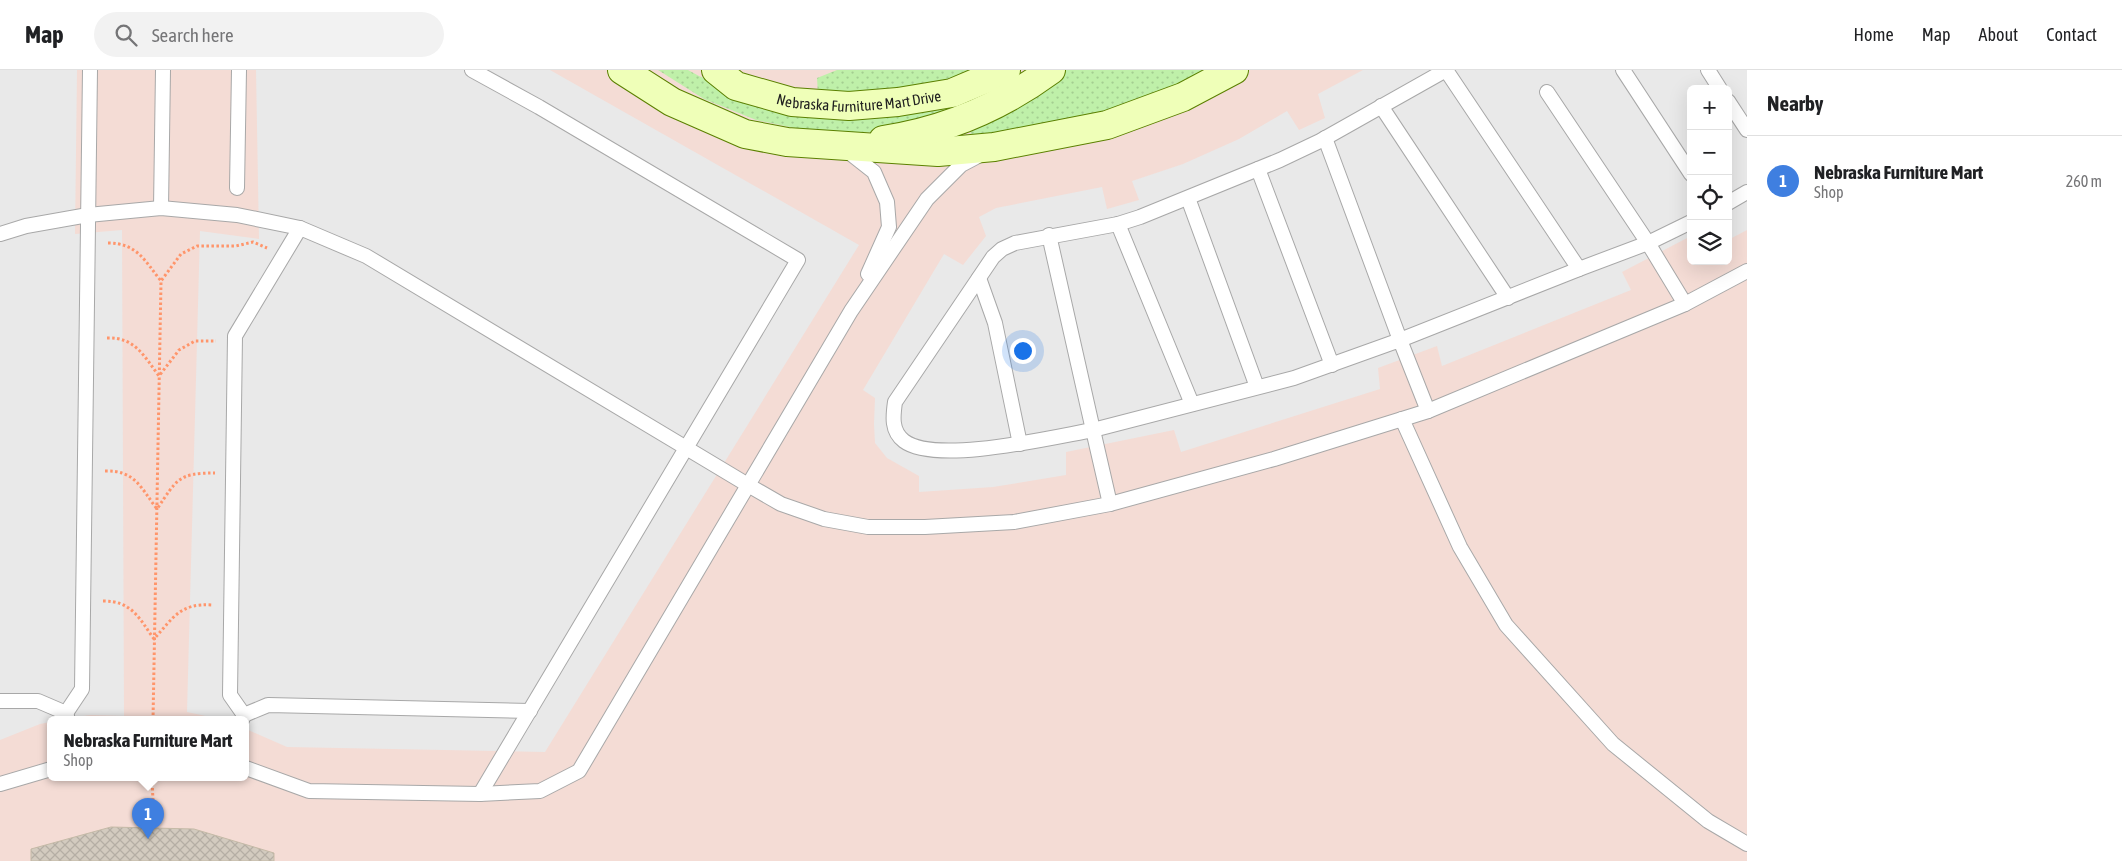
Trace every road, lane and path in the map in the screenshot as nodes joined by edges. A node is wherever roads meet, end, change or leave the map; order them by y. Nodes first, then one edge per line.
1 (90, 70) edge
2 (163, 70) edge
3 (239, 70) edge
4 (472, 70) edge
5 (622, 70) edge
6 (716, 70) edge
7 (1006, 70) edge
8 (1051, 70) edge
9 (1234, 70) edge
10 (1446, 70) edge
11 (1623, 70) edge
12 (1708, 70) edge
13 (1717, 85) edge
14 (1547, 92) dead end
15 (1381, 106) junction
16 (1732, 107) edge
17 (1747, 130) edge
18 (1325, 138) junction
19 (842, 147) junction
20 (994, 147) junction
21 (1687, 168) edge
22 (1258, 169) junction
23 (237, 188) dead end
24 (1747, 192) edge
25 (1188, 198) junction
26 (1732, 201) edge
27 (161, 208) junction
28 (88, 215) junction
29 (1118, 224) junction
30 (1687, 224) edge
31 (300, 228) junction
32 (0, 234) edge
33 (1049, 235) junction
34 (1648, 243) junction
35 (88, 244) junction
36 (284, 254) junction
37 (1579, 269) junction
38 (1747, 271) edge
39 (979, 278) junction
40 (161, 281) junction
41 (1508, 298) junction
42 (1685, 304) junction
43 (851, 311) junction
44 (86, 339) junction
45 (1400, 340) junction
46 (235, 341) junction
47 (1332, 365) junction
48 (159, 376) junction
49 (1257, 387) junction
50 (1192, 404) junction
51 (1428, 411) junction
52 (1402, 419) junction
53 (1092, 430) junction
54 (1020, 444) junction
55 (686, 448) junction
56 (85, 472) junction
57 (233, 472) junction
58 (748, 485) junction
59 (1110, 504) junction
60 (157, 509) junction
61 (83, 601) junction
62 (231, 607) junction
63 (154, 638) junction
64 (0, 701) edge
65 (530, 711) junction
66 (65, 716) edge
67 (68, 716) edge
68 (153, 716) edge
69 (242, 716) edge
70 (245, 716) edge
71 (249, 769) edge
72 (47, 771) edge
73 (152, 781) edge
74 (0, 784) edge
75 (480, 794) junction
76 (153, 801) dead end
77 (1747, 844) edge

1 - 28 lane
2 - 27 lane
3 - 23 lane
4 - 55 lane
5 - 19 street
6 - 7 street, Nebraska Furniture Mart Drive
8 - 19 street
9 - 20 street
10 - 15 lane
10 - 37 lane
11 - 21 lane
12 - 13 lane
14 - 34 lane
15 - 18 lane
15 - 41 lane
16 - 17 lane
18 - 22 lane
18 - 45 lane
19 - 20 street
19 - 43 lane
20 - 43 lane
22 - 25 lane
22 - 47 lane
24 - 26 lane
25 - 29 lane
25 - 49 lane
27 - 28 lane
27 - 31 lane
28 - 32 lane
28 - 35 lane
29 - 33 lane
29 - 50 lane
30 - 34 lane
31 - 36 lane
31 - 55 lane
33 - 39 lane
33 - 53 lane
34 - 37 lane
34 - 42 lane
35 - 40 path
35 - 44 lane
36 - 40 path
36 - 46 lane
37 - 41 lane
38 - 42 lane
39 - 54 lane
39 - 54 lane
40 - 48 path
41 - 45 lane
42 - 51 lane
43 - 58 lane
44 - 48 path
44 - 56 lane
45 - 47 lane
45 - 51 lane
46 - 48 path
46 - 57 lane
47 - 49 lane
48 - 60 path
49 - 50 lane
50 - 53 lane
51 - 52 lane
52 - 59 lane
52 - 77 lane
53 - 54 lane
53 - 59 lane
55 - 58 lane
55 - 65 lane
56 - 60 path
56 - 61 lane
57 - 60 path
57 - 62 lane
58 - 59 lane
58 - 75 lane
60 - 63 path
61 - 63 path
61 - 67 lane
62 - 63 path
62 - 69 lane
63 - 68 path
64 - 66 lane
65 - 70 lane
65 - 75 lane
71 - 75 lane
72 - 74 lane
73 - 76 path

